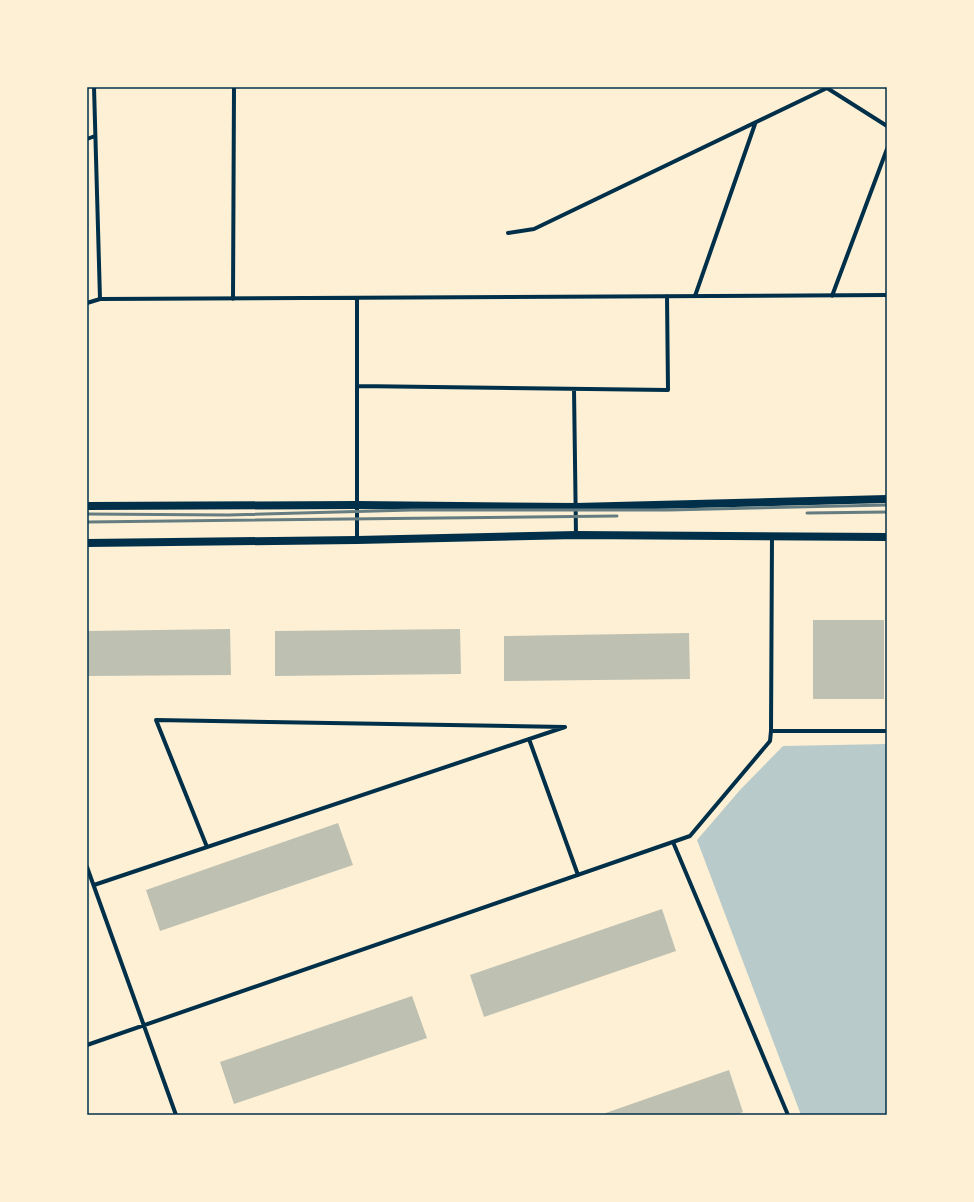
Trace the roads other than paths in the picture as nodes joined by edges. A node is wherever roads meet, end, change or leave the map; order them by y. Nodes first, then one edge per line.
1 (94, 87) edge
2 (234, 87) edge
3 (755, 124) junction
4 (887, 126) edge
5 (95, 136) junction
6 (87, 139) edge
7 (887, 149) edge
8 (508, 233) dead end
9 (887, 295) edge
10 (667, 296) junction
11 (695, 296) junction
12 (832, 296) junction
13 (233, 298) junction
14 (357, 298) junction
15 (100, 299) junction
16 (87, 303) edge
17 (357, 386) junction
18 (574, 389) junction
19 (887, 499) edge
20 (357, 505) junction
21 (87, 506) edge
22 (576, 507) junction
23 (576, 535) junction
24 (772, 536) junction
25 (887, 537) edge
26 (357, 540) junction
27 (87, 543) edge
28 (771, 731) junction
29 (887, 731) edge
30 (529, 740) junction
31 (673, 842) junction
32 (207, 847) junction
33 (87, 867) edge
34 (578, 875) junction
35 (94, 885) junction
36 (144, 1025) junction
37 (87, 1045) edge
38 (176, 1115) edge
39 (788, 1115) edge

1 - 5 street
2 - 13 street
3 - 4 street
3 - 8 street
3 - 11 street
5 - 6 street
5 - 15 street
7 - 12 street
9 - 12 street
10 - 11 street
10 - 14 street
10 - 18 street
11 - 12 street
13 - 14 street
13 - 15 street
14 - 17 street
15 - 16 street
17 - 18 street
17 - 20 street
18 - 22 street
19 - 22 main road
20 - 21 main road
20 - 22 main road
20 - 26 street
22 - 23 street
23 - 24 main road
23 - 26 main road
24 - 25 main road
24 - 28 street
26 - 27 main road
28 - 29 street
28 - 31 street
30 - 32 street
30 - 32 street
30 - 34 street
31 - 34 street
31 - 39 street
32 - 35 street
33 - 35 street
34 - 36 street
35 - 36 street
36 - 37 street
36 - 38 street

